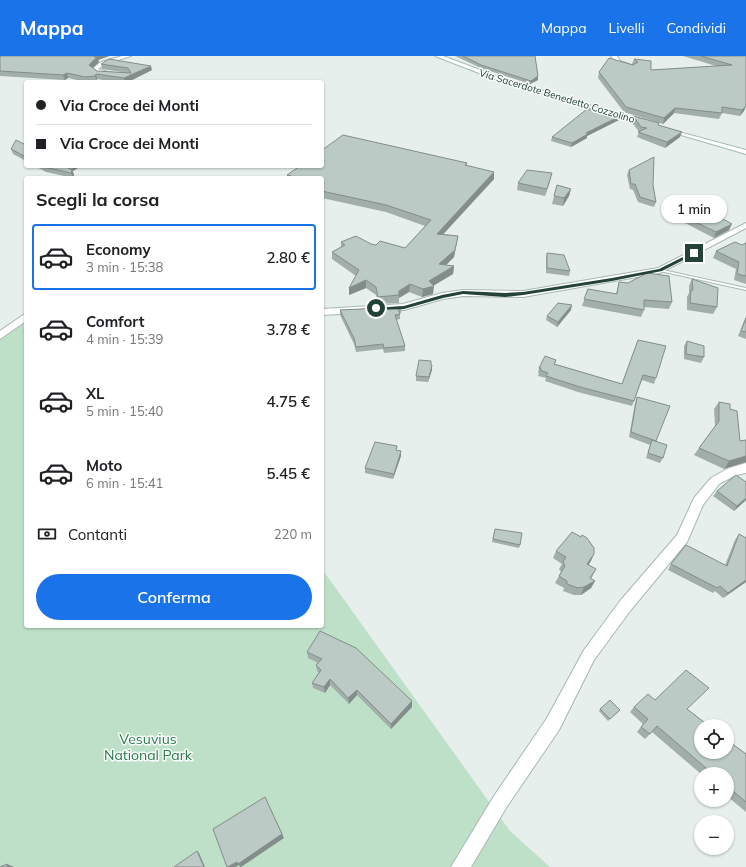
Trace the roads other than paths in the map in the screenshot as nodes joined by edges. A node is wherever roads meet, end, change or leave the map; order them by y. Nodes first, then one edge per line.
1 (128, 56) edge
2 (440, 56) edge
3 (614, 56) edge
4 (632, 67) edge
5 (114, 74) edge
6 (653, 126) edge
7 (660, 128) edge
8 (746, 152) edge
9 (746, 225) edge
10 (660, 270) junction
11 (746, 289) edge
12 (324, 312) edge
13 (24, 318) edge
14 (0, 336) edge
15 (746, 468) edge
16 (460, 867) edge

1 - 5 street
2 - 6 street, Via Sacerdote Benedetto Cozzolino
3 - 4 street
7 - 8 street
9 - 10 street
10 - 11 lane
10 - 12 street
13 - 14 street
15 - 16 street

